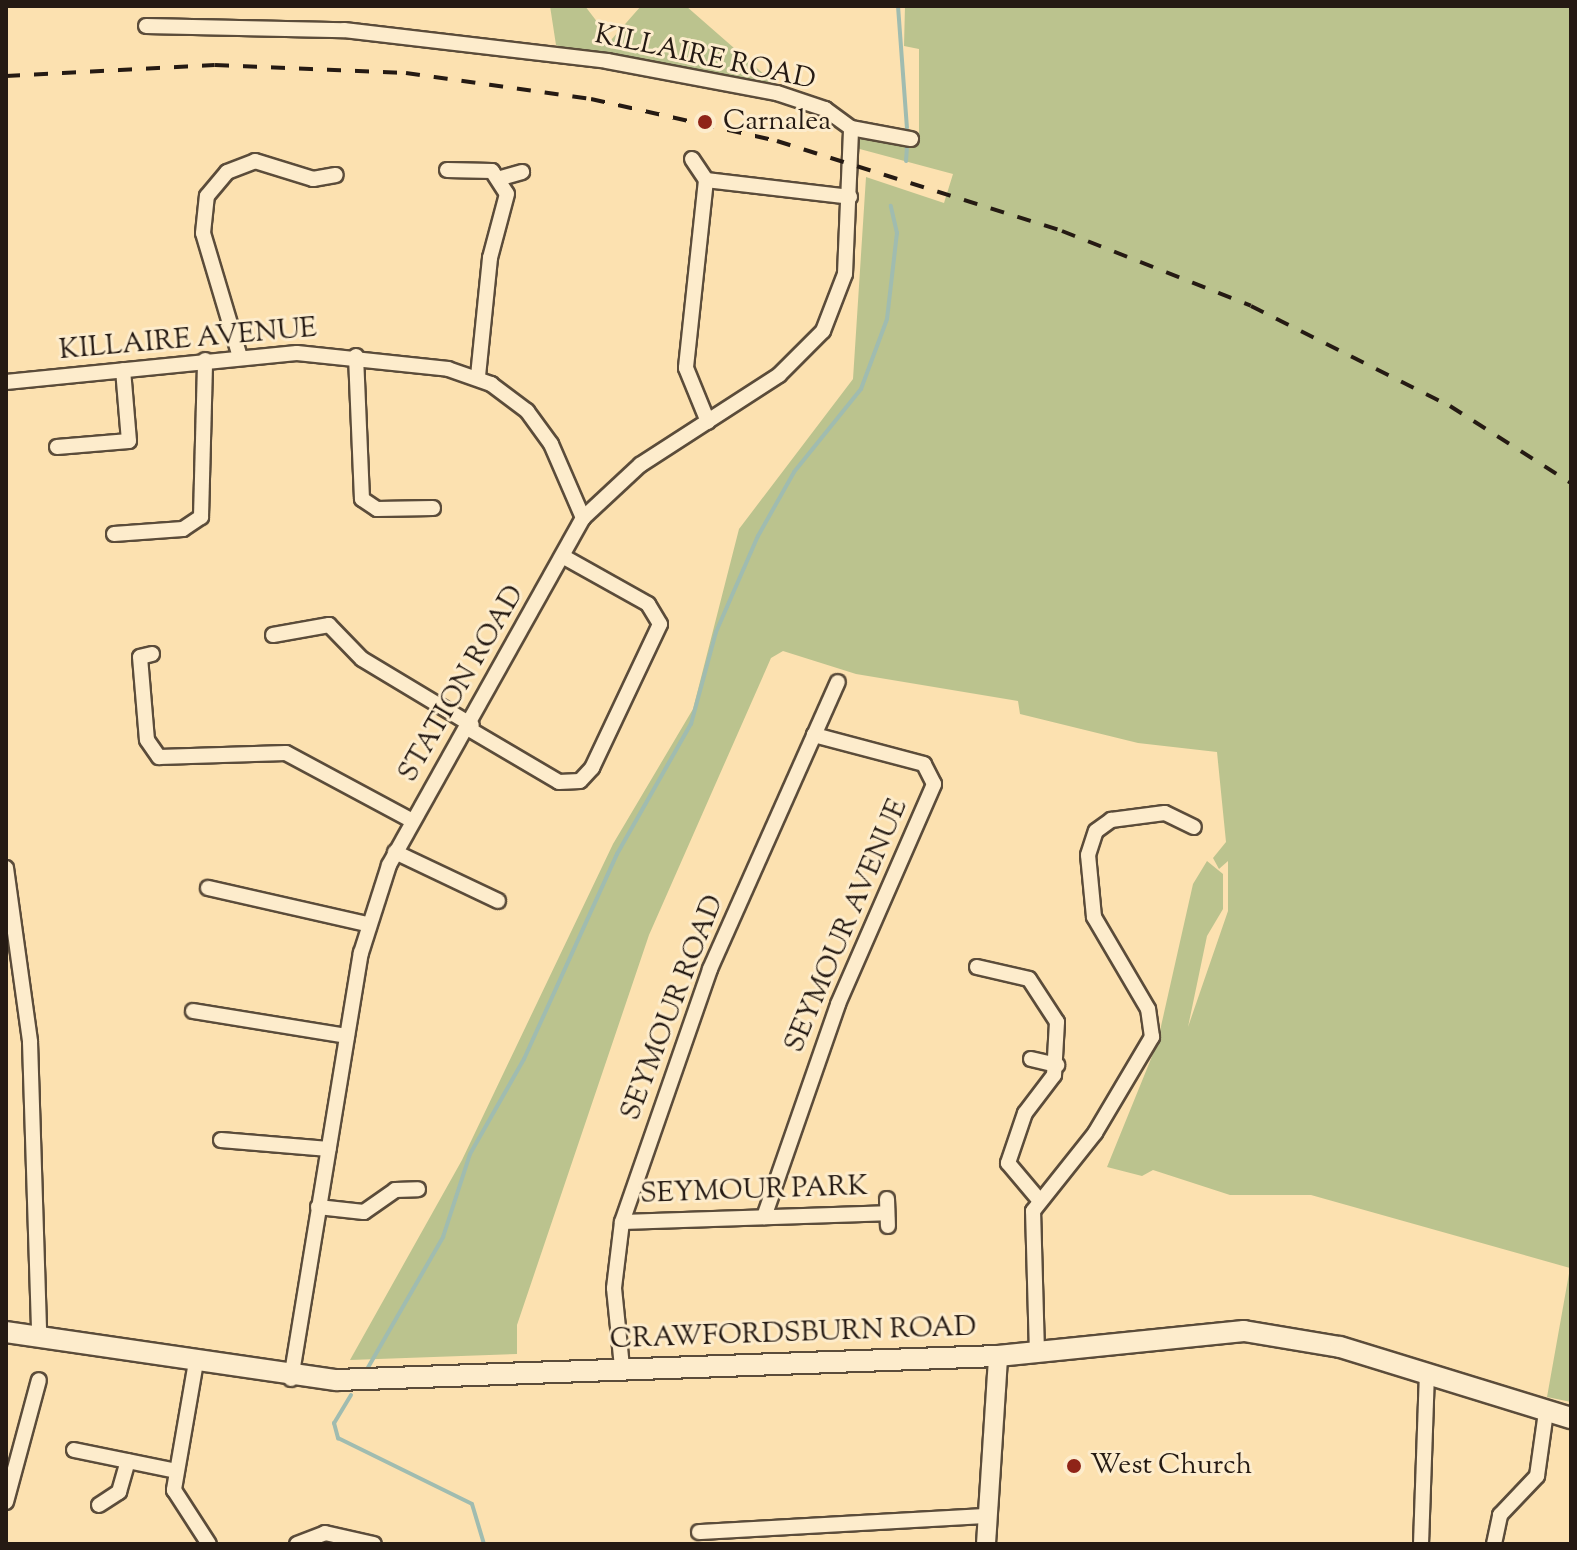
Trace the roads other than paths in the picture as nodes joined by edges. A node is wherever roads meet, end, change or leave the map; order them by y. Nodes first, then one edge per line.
1 (146, 26) dead end
2 (851, 128) junction
3 (911, 139) dead end
4 (692, 159) dead end
5 (447, 170) dead end
6 (522, 172) dead end
7 (336, 175) dead end
8 (501, 178) junction
9 (706, 180) junction
10 (850, 197) junction
11 (356, 356) junction
12 (240, 357) junction
13 (205, 360) junction
14 (123, 370) junction
15 (478, 377) junction
16 (6, 382) edge
17 (708, 422) junction
18 (57, 447) dead end
19 (433, 508) dead end
20 (583, 518) junction
21 (114, 534) dead end
22 (564, 557) junction
23 (273, 635) dead end
24 (152, 654) dead end
25 (838, 682) dead end
26 (470, 727) junction
27 (814, 735) junction
28 (413, 821) junction
29 (1194, 827) dead end
30 (395, 852) junction
31 (6, 868) edge
32 (208, 888) dead end
33 (498, 901) dead end
34 (367, 924) junction
35 (13, 966) edge
36 (977, 967) dead end
37 (193, 1011) dead end
38 (347, 1036) junction
39 (1031, 1059) dead end
40 (1057, 1065) junction
41 (221, 1140) dead end
42 (329, 1149) junction
43 (418, 1189) dead end
44 (1040, 1201) junction
45 (318, 1207) junction
46 (887, 1213) dead end
47 (764, 1217) junction
48 (622, 1222) junction
49 (6, 1332) edge
50 (39, 1336) junction
51 (1037, 1353) junction
52 (998, 1356) junction
53 (196, 1362) junction
54 (622, 1367) junction
55 (1427, 1374) junction
56 (291, 1379) junction
57 (39, 1380) dead end
58 (1546, 1412) junction
59 (1571, 1418) edge
60 (74, 1450) dead end
61 (128, 1461) junction
62 (176, 1471) junction
63 (6, 1502) edge
64 (99, 1505) dead end
65 (987, 1516) junction
66 (699, 1532) dead end
67 (209, 1544) edge
68 (297, 1544) edge
69 (374, 1544) edge
70 (986, 1544) edge
71 (1421, 1544) edge
72 (1494, 1544) edge

1 - 2 street, KILLAIRE ROAD
2 - 3 street, KILLAIRE ROAD
2 - 10 street, STATION ROAD
4 - 9 street
5 - 8 street
6 - 8 street
7 - 12 street
8 - 15 street
9 - 10 street
9 - 17 street
10 - 17 street, STATION ROAD
11 - 12 street, KILLAIRE AVENUE
11 - 15 street, KILLAIRE AVENUE
11 - 19 street
12 - 13 street, KILLAIRE AVENUE
13 - 14 street, KILLAIRE AVENUE
13 - 21 street
14 - 16 street, KILLAIRE AVENUE
14 - 18 street
15 - 20 street, KILLAIRE AVENUE
17 - 20 street, STATION ROAD
20 - 22 street, STATION ROAD
22 - 26 street, STATION ROAD
22 - 26 street
23 - 26 street
24 - 28 street
25 - 27 street, SEYMOUR ROAD
26 - 28 street, STATION ROAD
27 - 47 street, SEYMOUR AVENUE
27 - 48 street, SEYMOUR ROAD
28 - 30 street, STATION ROAD
29 - 44 street
30 - 33 street
30 - 34 street, STATION ROAD
31 - 35 street
32 - 34 street
34 - 38 street, STATION ROAD
35 - 50 street
36 - 40 street
37 - 38 street
38 - 42 street, STATION ROAD
39 - 40 street
40 - 44 street
41 - 42 street
42 - 45 street, STATION ROAD
43 - 45 street
44 - 51 street
45 - 56 street, STATION ROAD
46 - 47 street, SEYMOUR PARK
47 - 48 street, SEYMOUR PARK
48 - 54 street, SEYMOUR ROAD
49 - 50 main road, CRAWFORDSBURN ROAD
50 - 53 main road, CRAWFORDSBURN ROAD
51 - 52 main road, CRAWFORDSBURN ROAD
51 - 55 main road, CRAWFORDSBURN ROAD
52 - 54 main road, CRAWFORDSBURN ROAD
52 - 65 street
53 - 56 main road, CRAWFORDSBURN ROAD
53 - 62 street
54 - 56 main road, CRAWFORDSBURN ROAD
55 - 58 main road, CRAWFORDSBURN ROAD
55 - 71 street
57 - 63 street
58 - 59 main road, CRAWFORDSBURN ROAD
58 - 72 street
60 - 61 street
61 - 62 street
61 - 64 street
62 - 67 street
65 - 66 street
65 - 70 street
68 - 69 street

